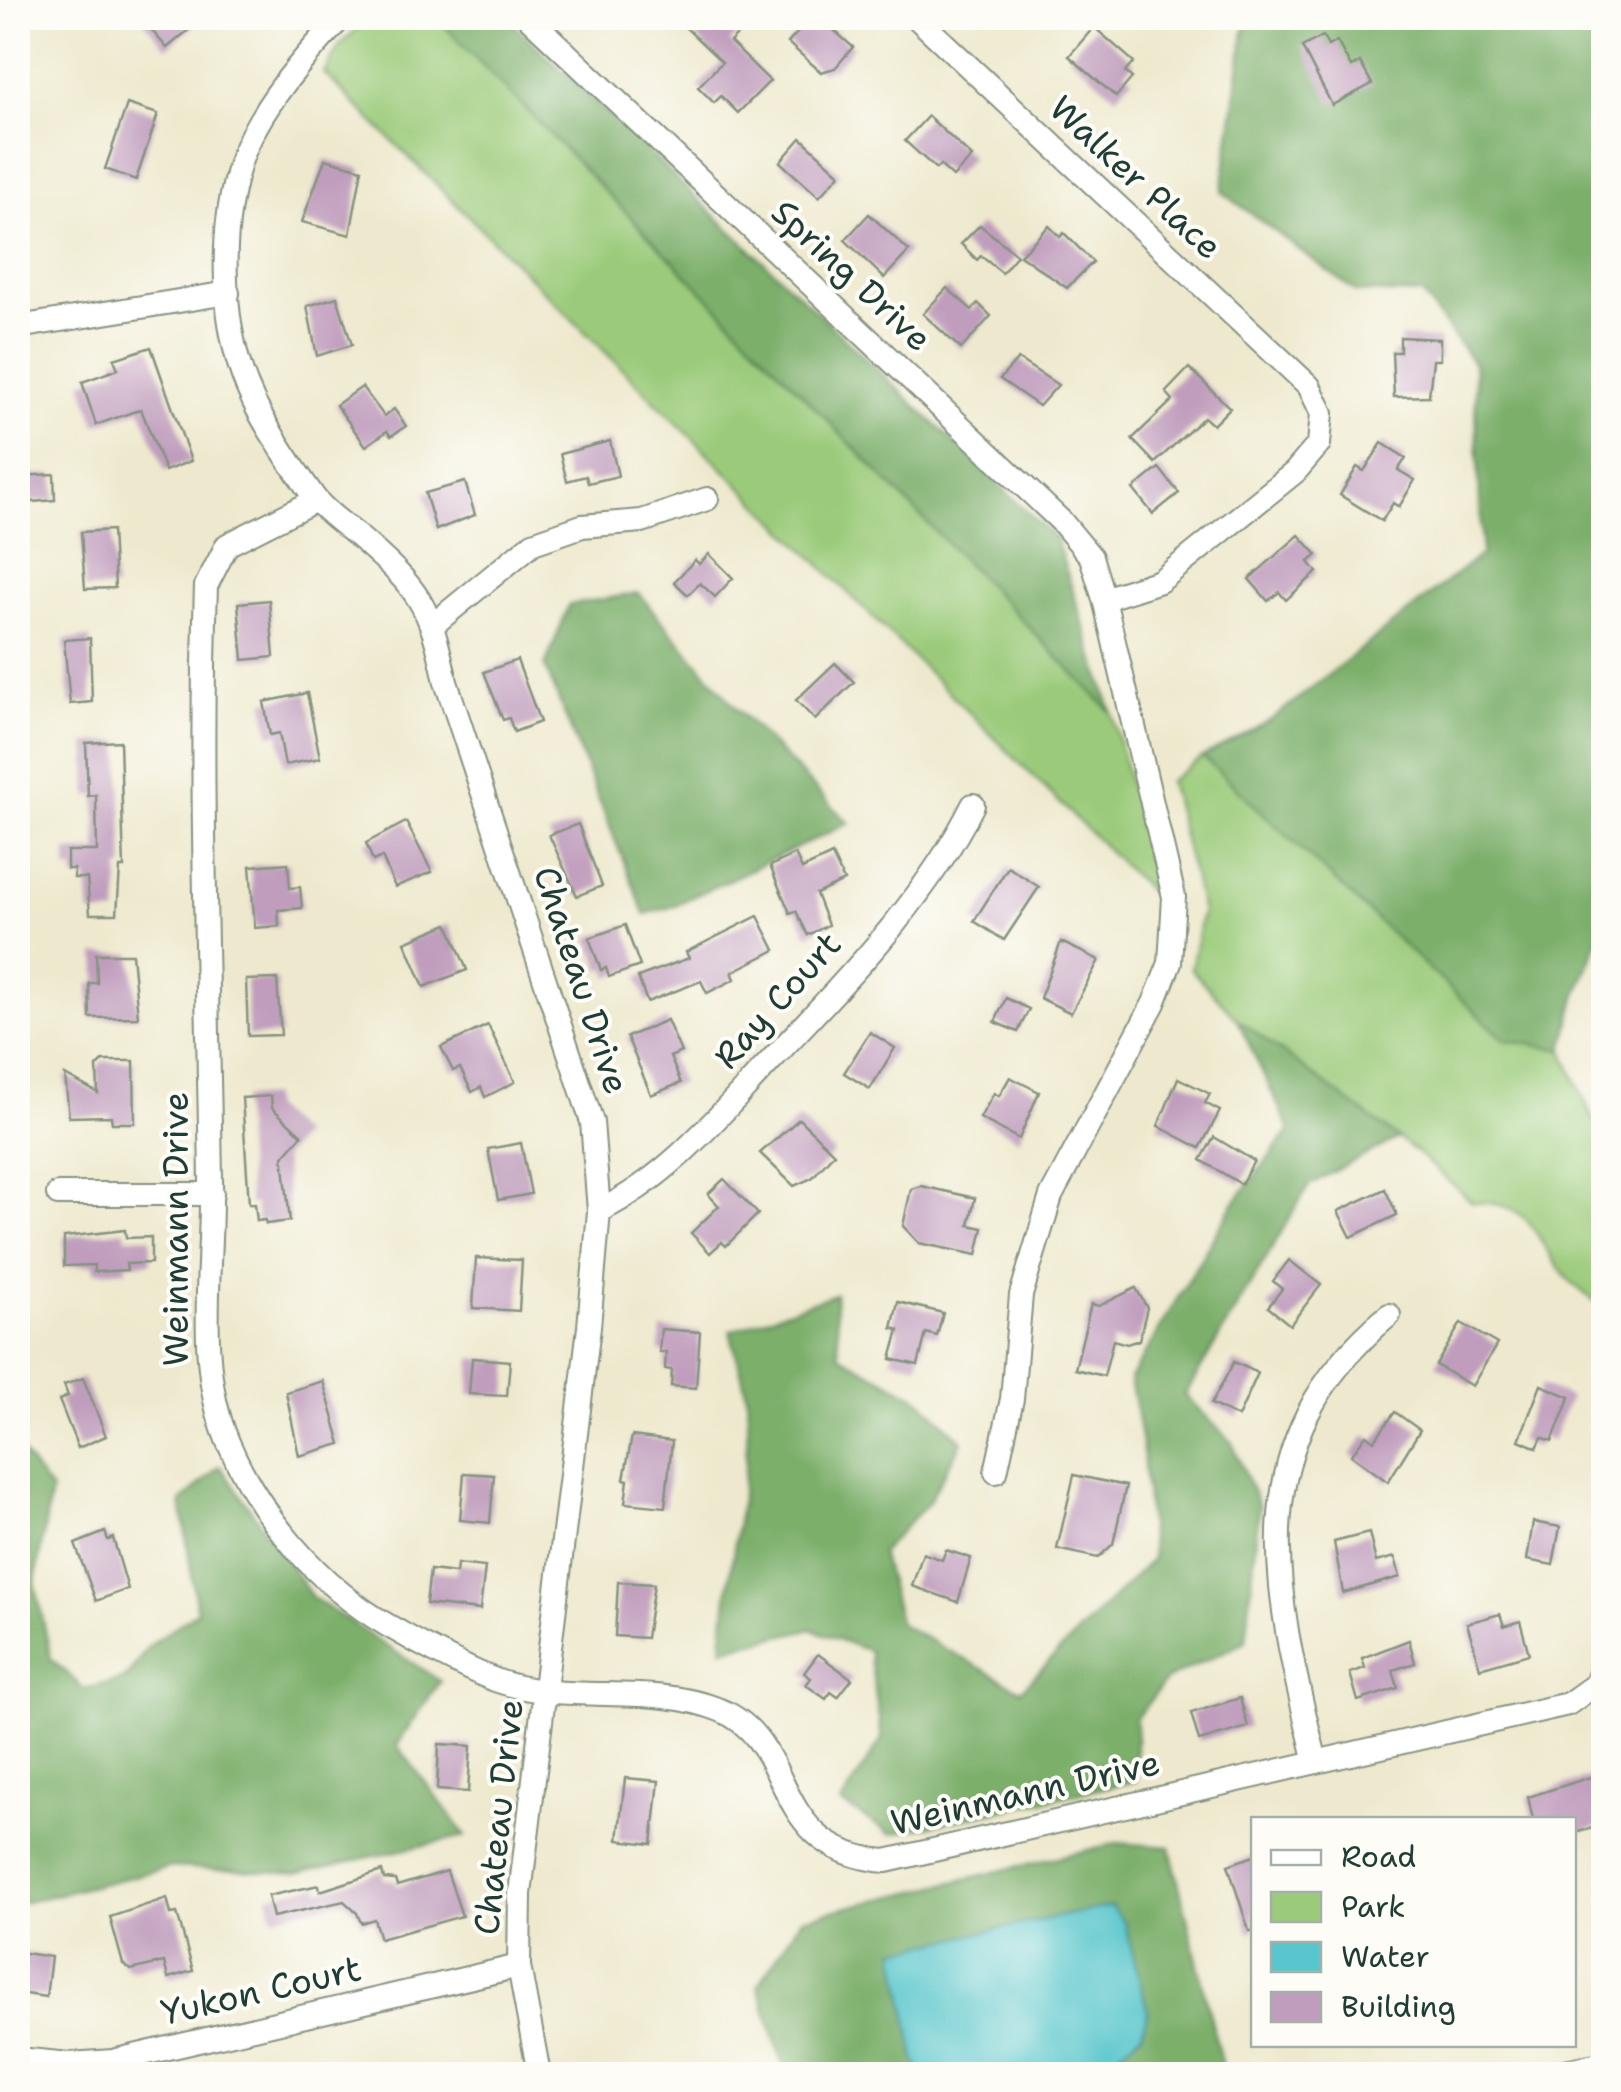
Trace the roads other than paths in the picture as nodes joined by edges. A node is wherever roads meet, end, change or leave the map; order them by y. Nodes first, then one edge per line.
1 (341, 18) edge
2 (529, 18) edge
3 (917, 18) edge
4 (228, 293) junction
5 (18, 326) edge
6 (708, 499) dead end
7 (316, 500) junction
8 (1104, 599) junction
9 (434, 624) junction
10 (973, 805) dead end
11 (58, 1194) dead end
12 (212, 1194) junction
13 (598, 1212) junction
14 (1389, 1314) dead end
15 (996, 1472) dead end
16 (1604, 1663) edge
17 (546, 1690) junction
18 (1316, 1762) junction
19 (520, 1966) junction
20 (18, 2059) edge
21 (1602, 2069) edge
22 (539, 2074) edge
23 (1563, 2074) edge

1 - 4 street, Chateau Drive
2 - 8 street, Spring Drive
3 - 8 street, Walker Place
4 - 5 street
4 - 7 street, Chateau Drive
6 - 9 street
7 - 9 street, Chateau Drive
7 - 12 street, Weinmann Drive
8 - 15 street, Spring Drive
9 - 13 street, Chateau Drive
10 - 13 street, Ray Court
11 - 12 street
12 - 17 street, Weinmann Drive
13 - 17 street, Chateau Drive
14 - 18 street
16 - 18 street, Weinmann Drive
17 - 18 street, Weinmann Drive
17 - 19 street, Chateau Drive
19 - 20 street, Yukon Court
19 - 22 street, Chateau Drive
21 - 23 street

